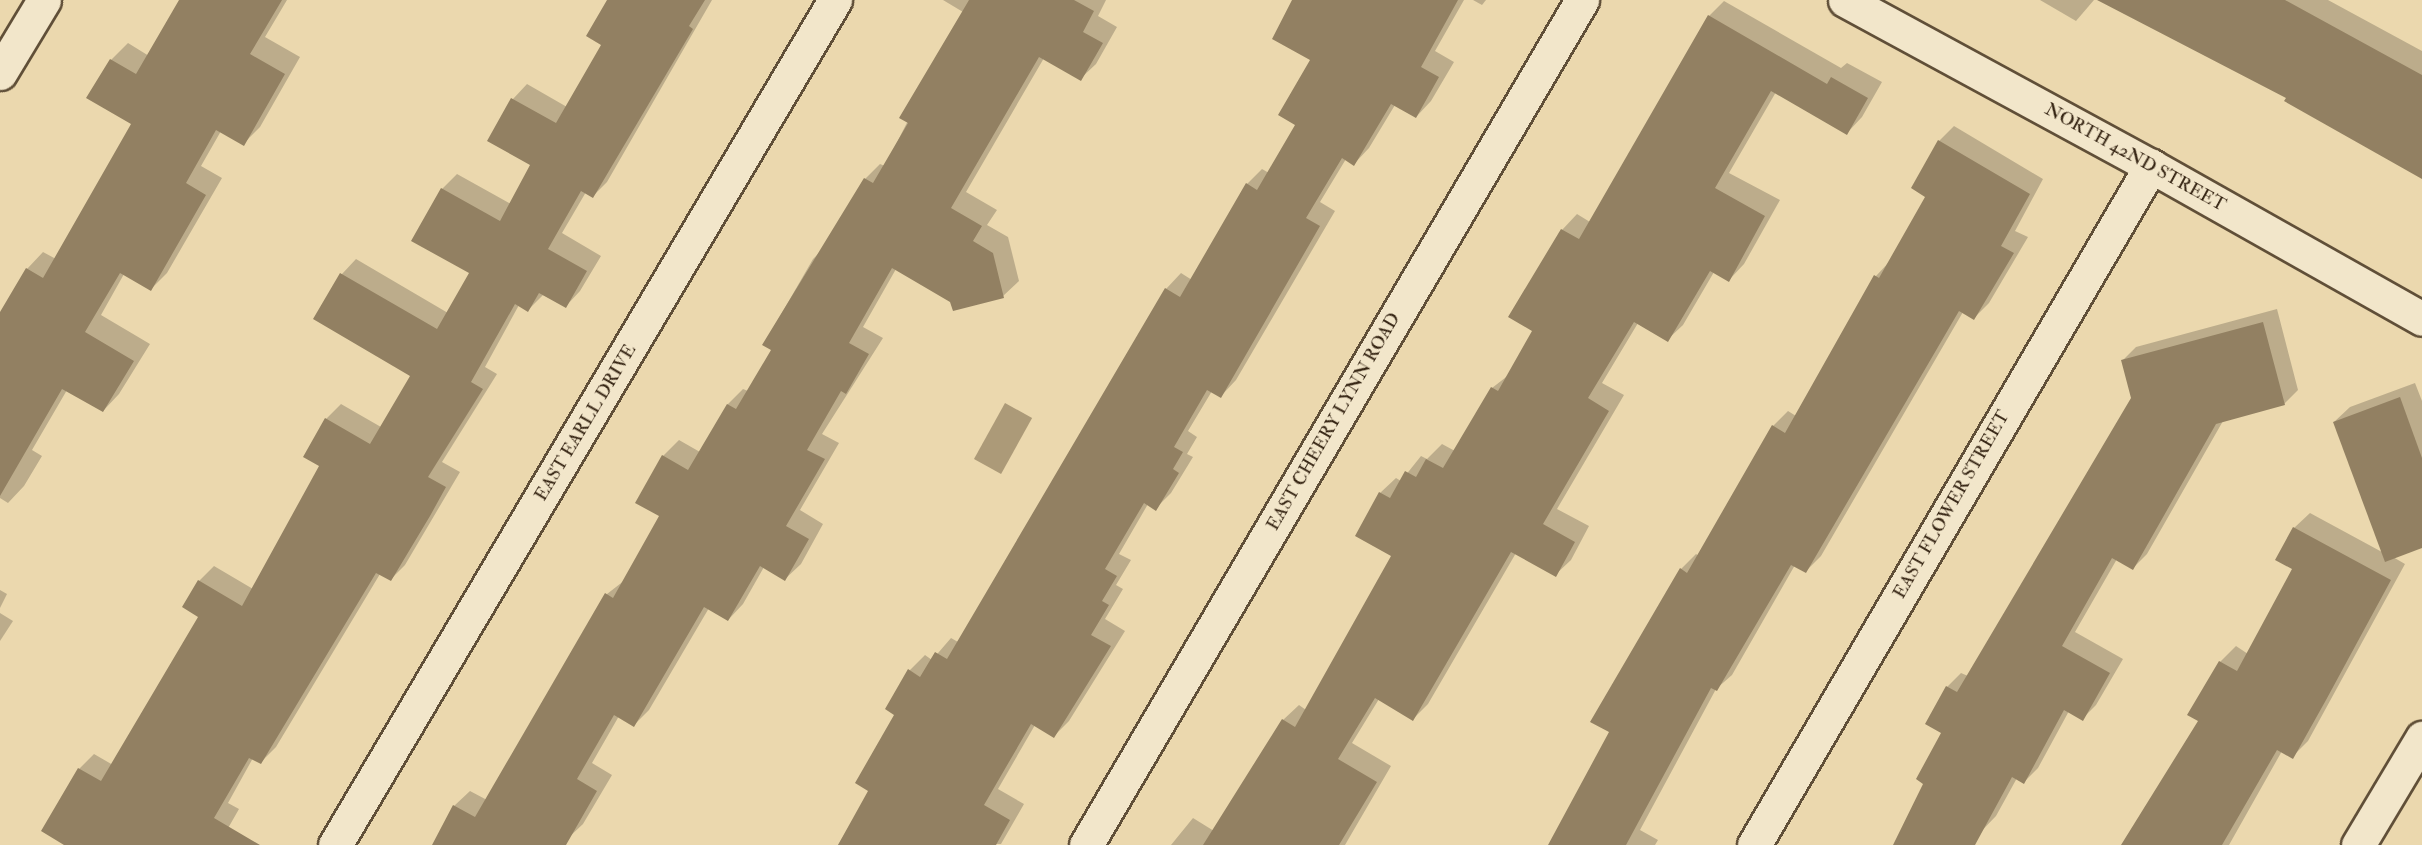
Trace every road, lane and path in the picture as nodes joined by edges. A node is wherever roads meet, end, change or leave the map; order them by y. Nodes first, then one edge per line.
1 (44, 0) edge
2 (835, 0) edge
3 (1582, 0) edge
4 (1845, 0) edge
5 (0, 73) edge
6 (2151, 166) junction
7 (2422, 319) edge
8 (2422, 738) edge
9 (335, 845) edge
10 (1086, 845) edge
11 (1754, 845) edge
12 (2358, 845) edge

1 - 5 street
2 - 9 street, EAST EARLL DRIVE
3 - 10 street, EAST CHEERY LYNN ROAD
4 - 6 street, NORTH 42ND STREET
6 - 7 street, NORTH 42ND STREET
6 - 11 street, EAST FLOWER STREET
8 - 12 street

